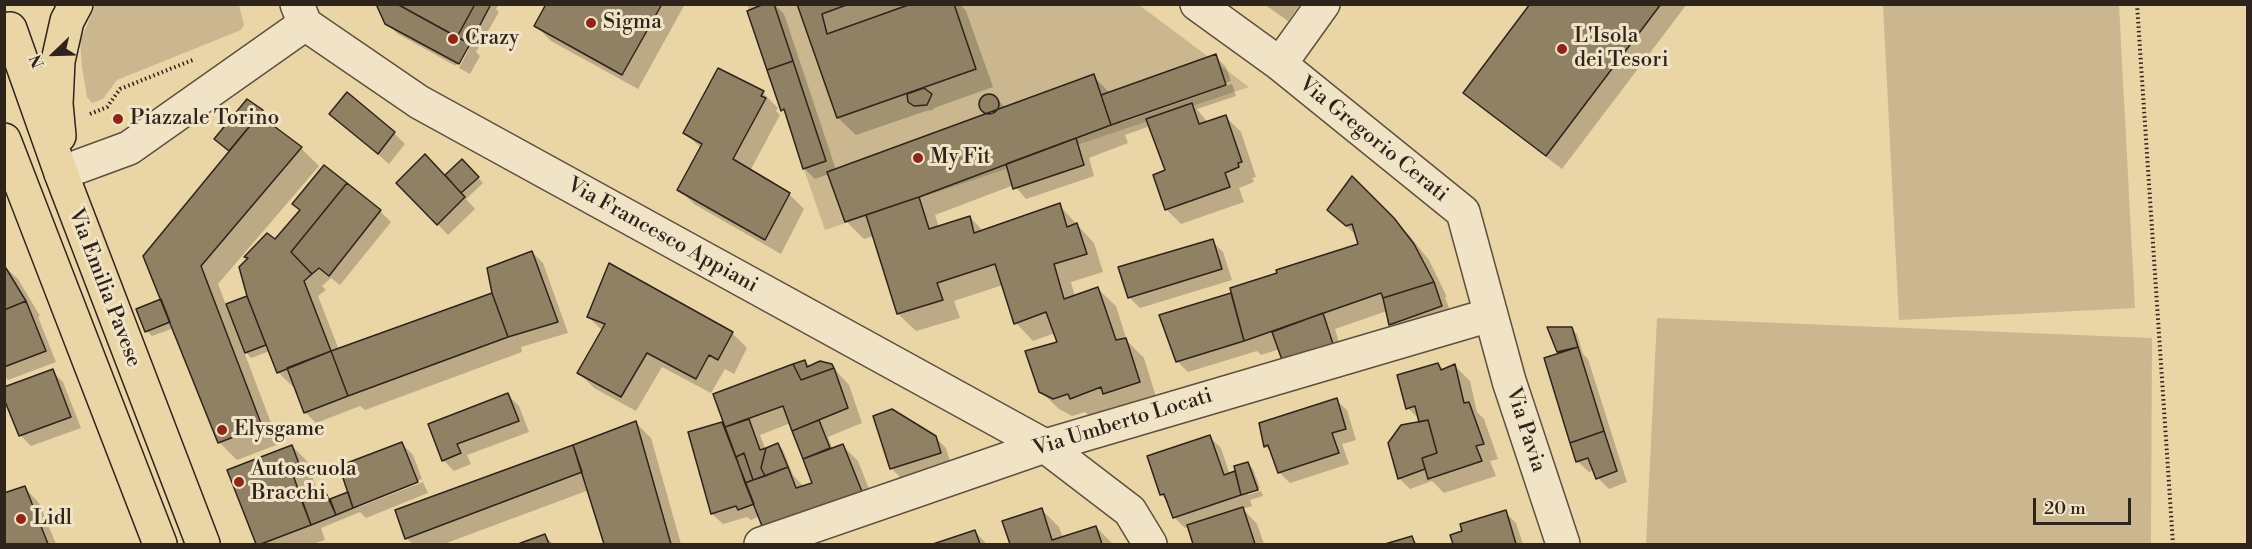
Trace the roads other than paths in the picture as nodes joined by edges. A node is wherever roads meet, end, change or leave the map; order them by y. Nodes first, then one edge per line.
1 (76, 4) edge
2 (1197, 4) edge
3 (1323, 4) edge
4 (301, 14) edge
5 (13, 23) edge
6 (1280, 64) junction
7 (7, 154) edge
8 (61, 173) junction
9 (1490, 315) junction
10 (1045, 446) junction
11 (160, 544) edge
12 (203, 544) edge
13 (762, 544) edge
14 (1150, 544) edge
15 (1563, 544) edge

1 - 8 main road
2 - 6 street, Via Gregorio Cerati
3 - 6 street
4 - 8 street
4 - 10 street, Via Francesco Appiani
5 - 8 main road, Via Emilia Pavese
6 - 9 street, Via Gregorio Cerati
7 - 11 main road, Via Emilia Pavese
8 - 12 main road, Via Emilia Pavese
9 - 10 street, Via Umberto Locati
9 - 15 street, Via Pavia
10 - 13 street, Via Umberto Locati
10 - 14 street, Via Francesco Appiani

